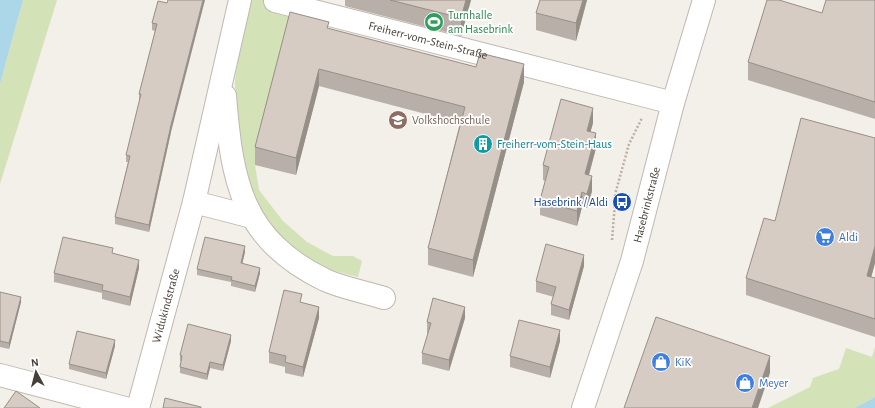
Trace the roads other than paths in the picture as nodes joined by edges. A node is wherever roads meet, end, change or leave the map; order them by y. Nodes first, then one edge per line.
1 (240, 0) edge
2 (704, 0) edge
3 (275, 2) dead end
4 (224, 75) junction
5 (674, 103) junction
6 (194, 202) junction
7 (252, 217) junction
8 (384, 298) dead end
9 (0, 375) edge
10 (125, 408) edge
11 (138, 408) edge
12 (583, 408) edge

1 - 4 street, Widukindstraße
2 - 5 street, Hasebrinkstraße
3 - 5 street, Freiherr-vom-Stein-Straße
4 - 6 street, Widukindstraße
4 - 7 street, Widukindstraße
5 - 12 street, Hasebrinkstraße
6 - 7 street
6 - 11 street, Widukindstraße
7 - 8 street, Widukindstraße
9 - 10 street

